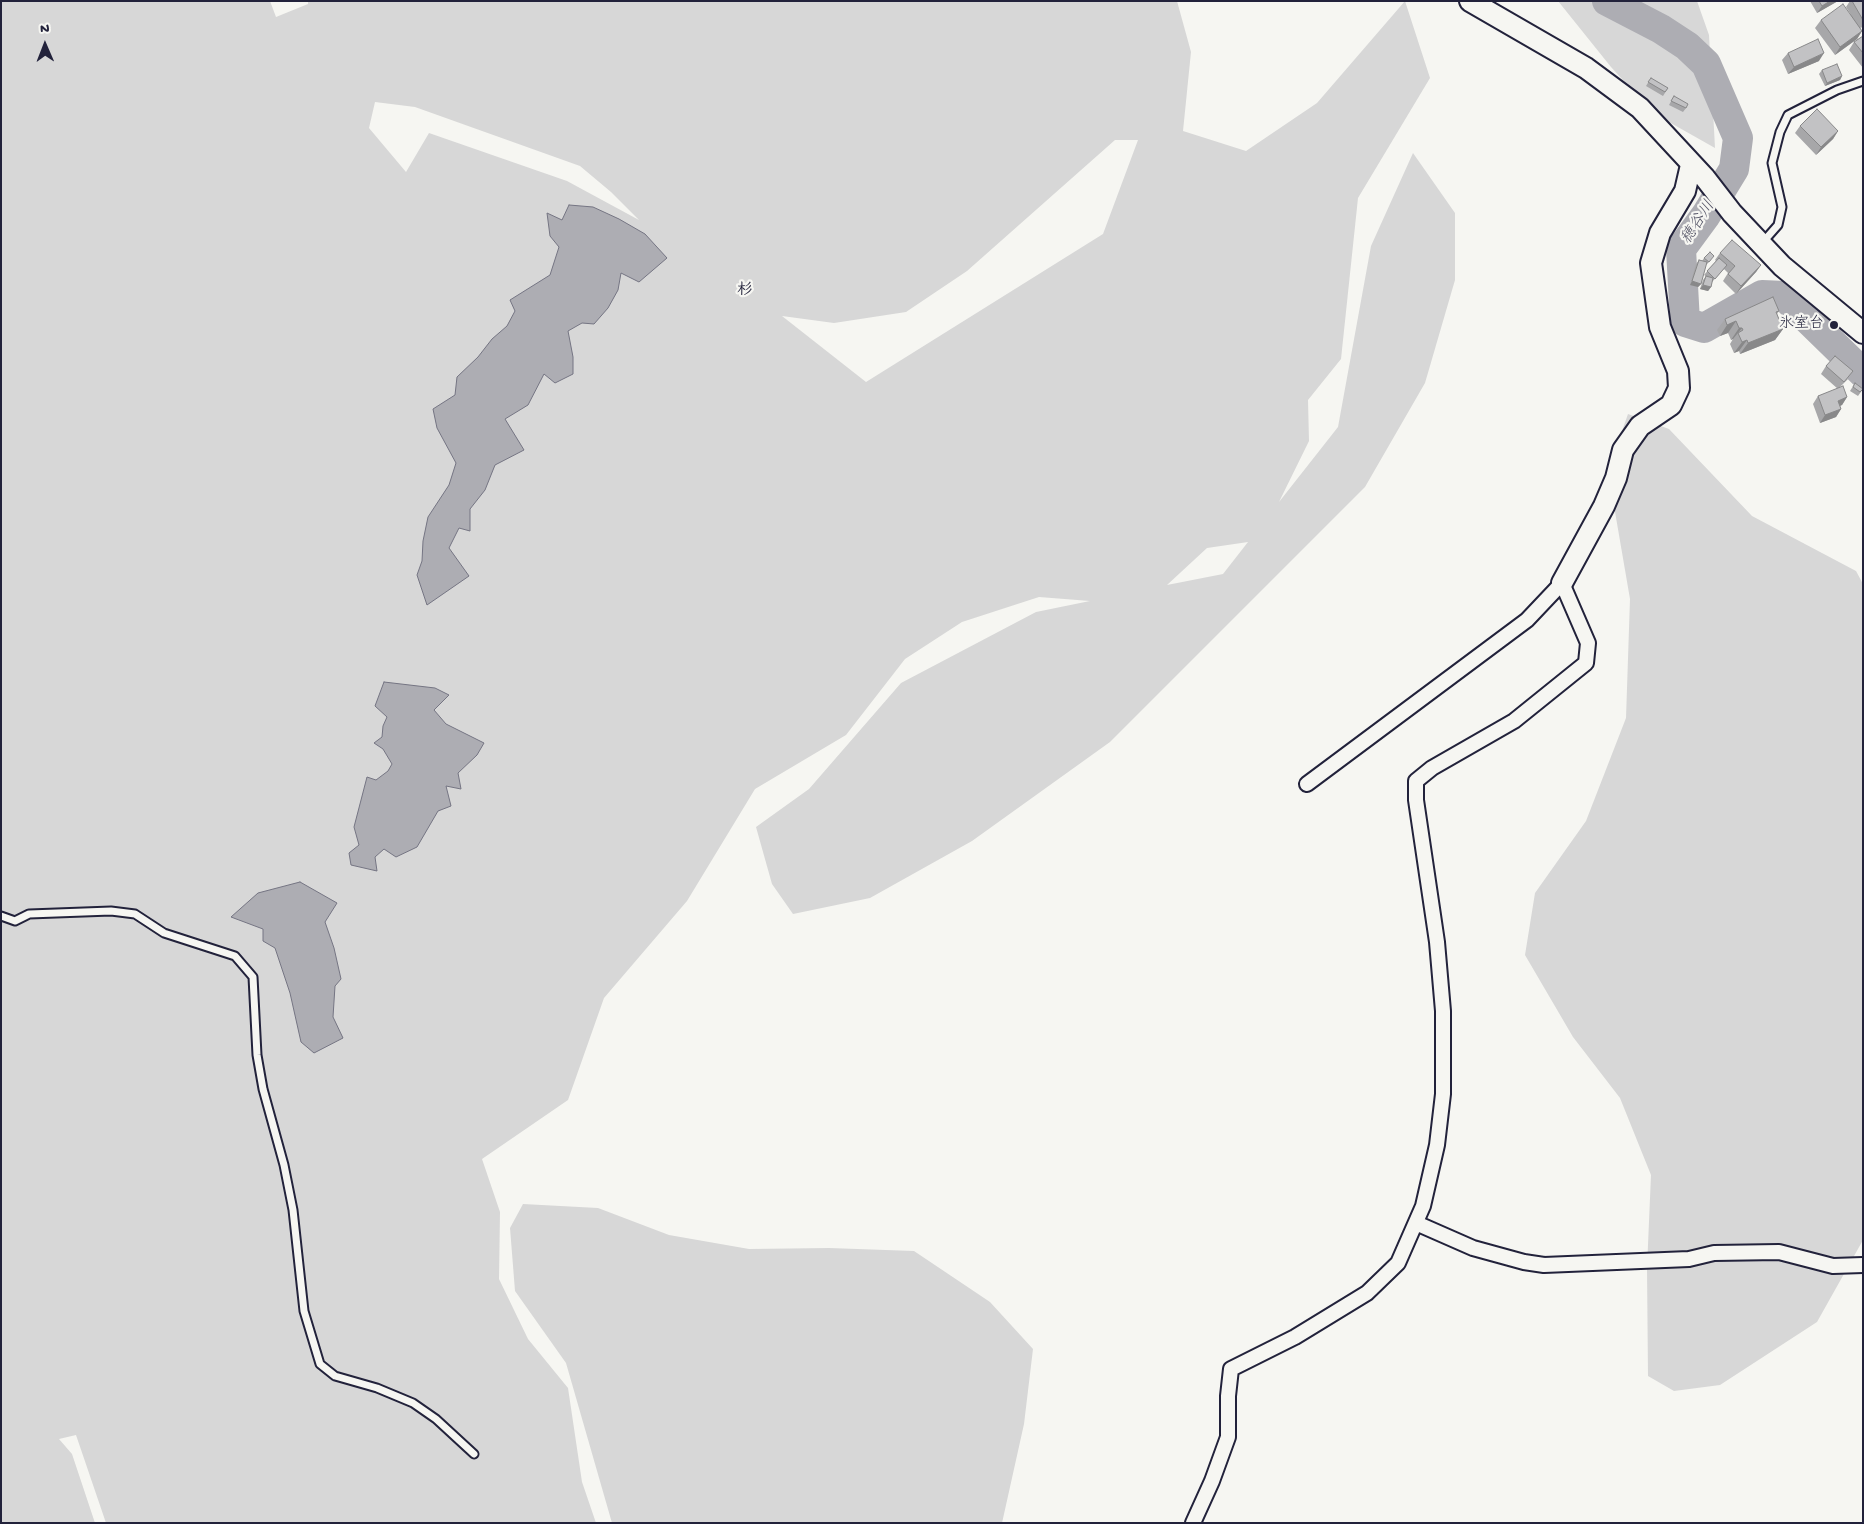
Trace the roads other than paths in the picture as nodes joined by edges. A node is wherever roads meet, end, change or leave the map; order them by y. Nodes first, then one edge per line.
1 (1470, 1) edge
2 (1863, 81) edge
3 (1698, 172) junction
4 (1762, 244) junction
5 (1863, 333) edge
6 (1562, 583) junction
7 (1307, 784) dead end
8 (1, 916) edge
9 (1416, 1222) junction
10 (1863, 1266) edge
11 (474, 1454) dead end
12 (1192, 1523) edge

1 - 3 street
2 - 4 lane
3 - 4 street
3 - 6 street
4 - 5 street
6 - 7 street
6 - 9 street
8 - 11 lane
9 - 10 street
9 - 12 street

